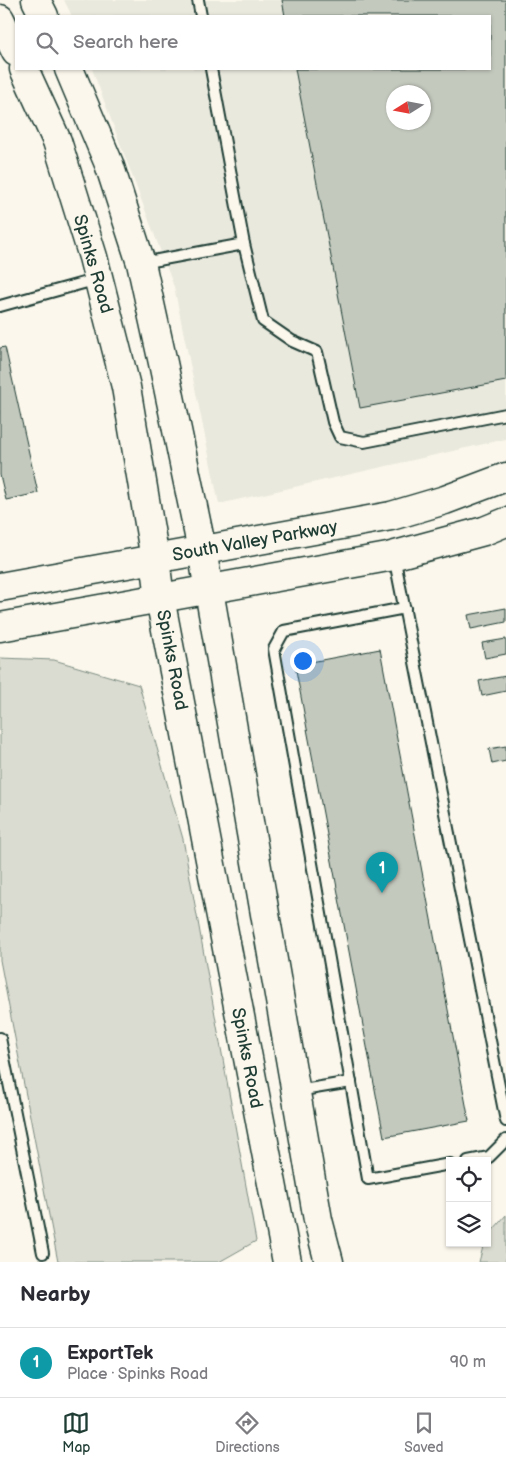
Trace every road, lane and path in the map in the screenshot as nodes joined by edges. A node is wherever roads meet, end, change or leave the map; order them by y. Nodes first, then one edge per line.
1 (36, 0) edge
2 (198, 0) edge
3 (44, 15) edge
4 (201, 15) edge
5 (0, 20) edge
6 (15, 50) edge
7 (24, 70) edge
8 (69, 70) edge
9 (211, 70) edge
10 (244, 244) junction
11 (141, 263) junction
12 (99, 279) junction
13 (0, 306) edge
14 (506, 414) edge
15 (506, 477) edge
16 (506, 522) edge
17 (202, 550) junction
18 (394, 555) junction
19 (155, 559) junction
20 (0, 587) edge
21 (208, 590) junction
22 (160, 598) junction
23 (405, 608) junction
24 (0, 627) edge
25 (0, 1038) edge
26 (351, 1082) junction
27 (296, 1092) junction
28 (255, 1099) junction
29 (506, 1121) edge
30 (506, 1140) edge
31 (488, 1157) edge
32 (446, 1165) edge
33 (43, 1253) dead end
34 (287, 1262) edge
35 (329, 1262) edge

1 - 3 main road
2 - 4 lane
5 - 6 main road
7 - 12 main road, Spinks Road
8 - 11 main road
9 - 10 lane
10 - 11 lane
10 - 14 lane
11 - 17 main road
12 - 13 lane
12 - 19 main road, Spinks Road
15 - 17 main road, South Valley Parkway
16 - 18 main road
17 - 19 main road, South Valley Parkway
17 - 21 main road
18 - 21 main road
18 - 23 lane
19 - 20 main road, South Valley Parkway
19 - 22 main road, Spinks Road
21 - 22 main road
21 - 27 main road
22 - 24 main road
22 - 28 main road, Spinks Road
23 - 26 lane
23 - 29 lane
25 - 33 lane
26 - 27 lane
26 - 32 lane
27 - 28 main road
27 - 35 main road
28 - 34 main road, Spinks Road
30 - 31 lane

